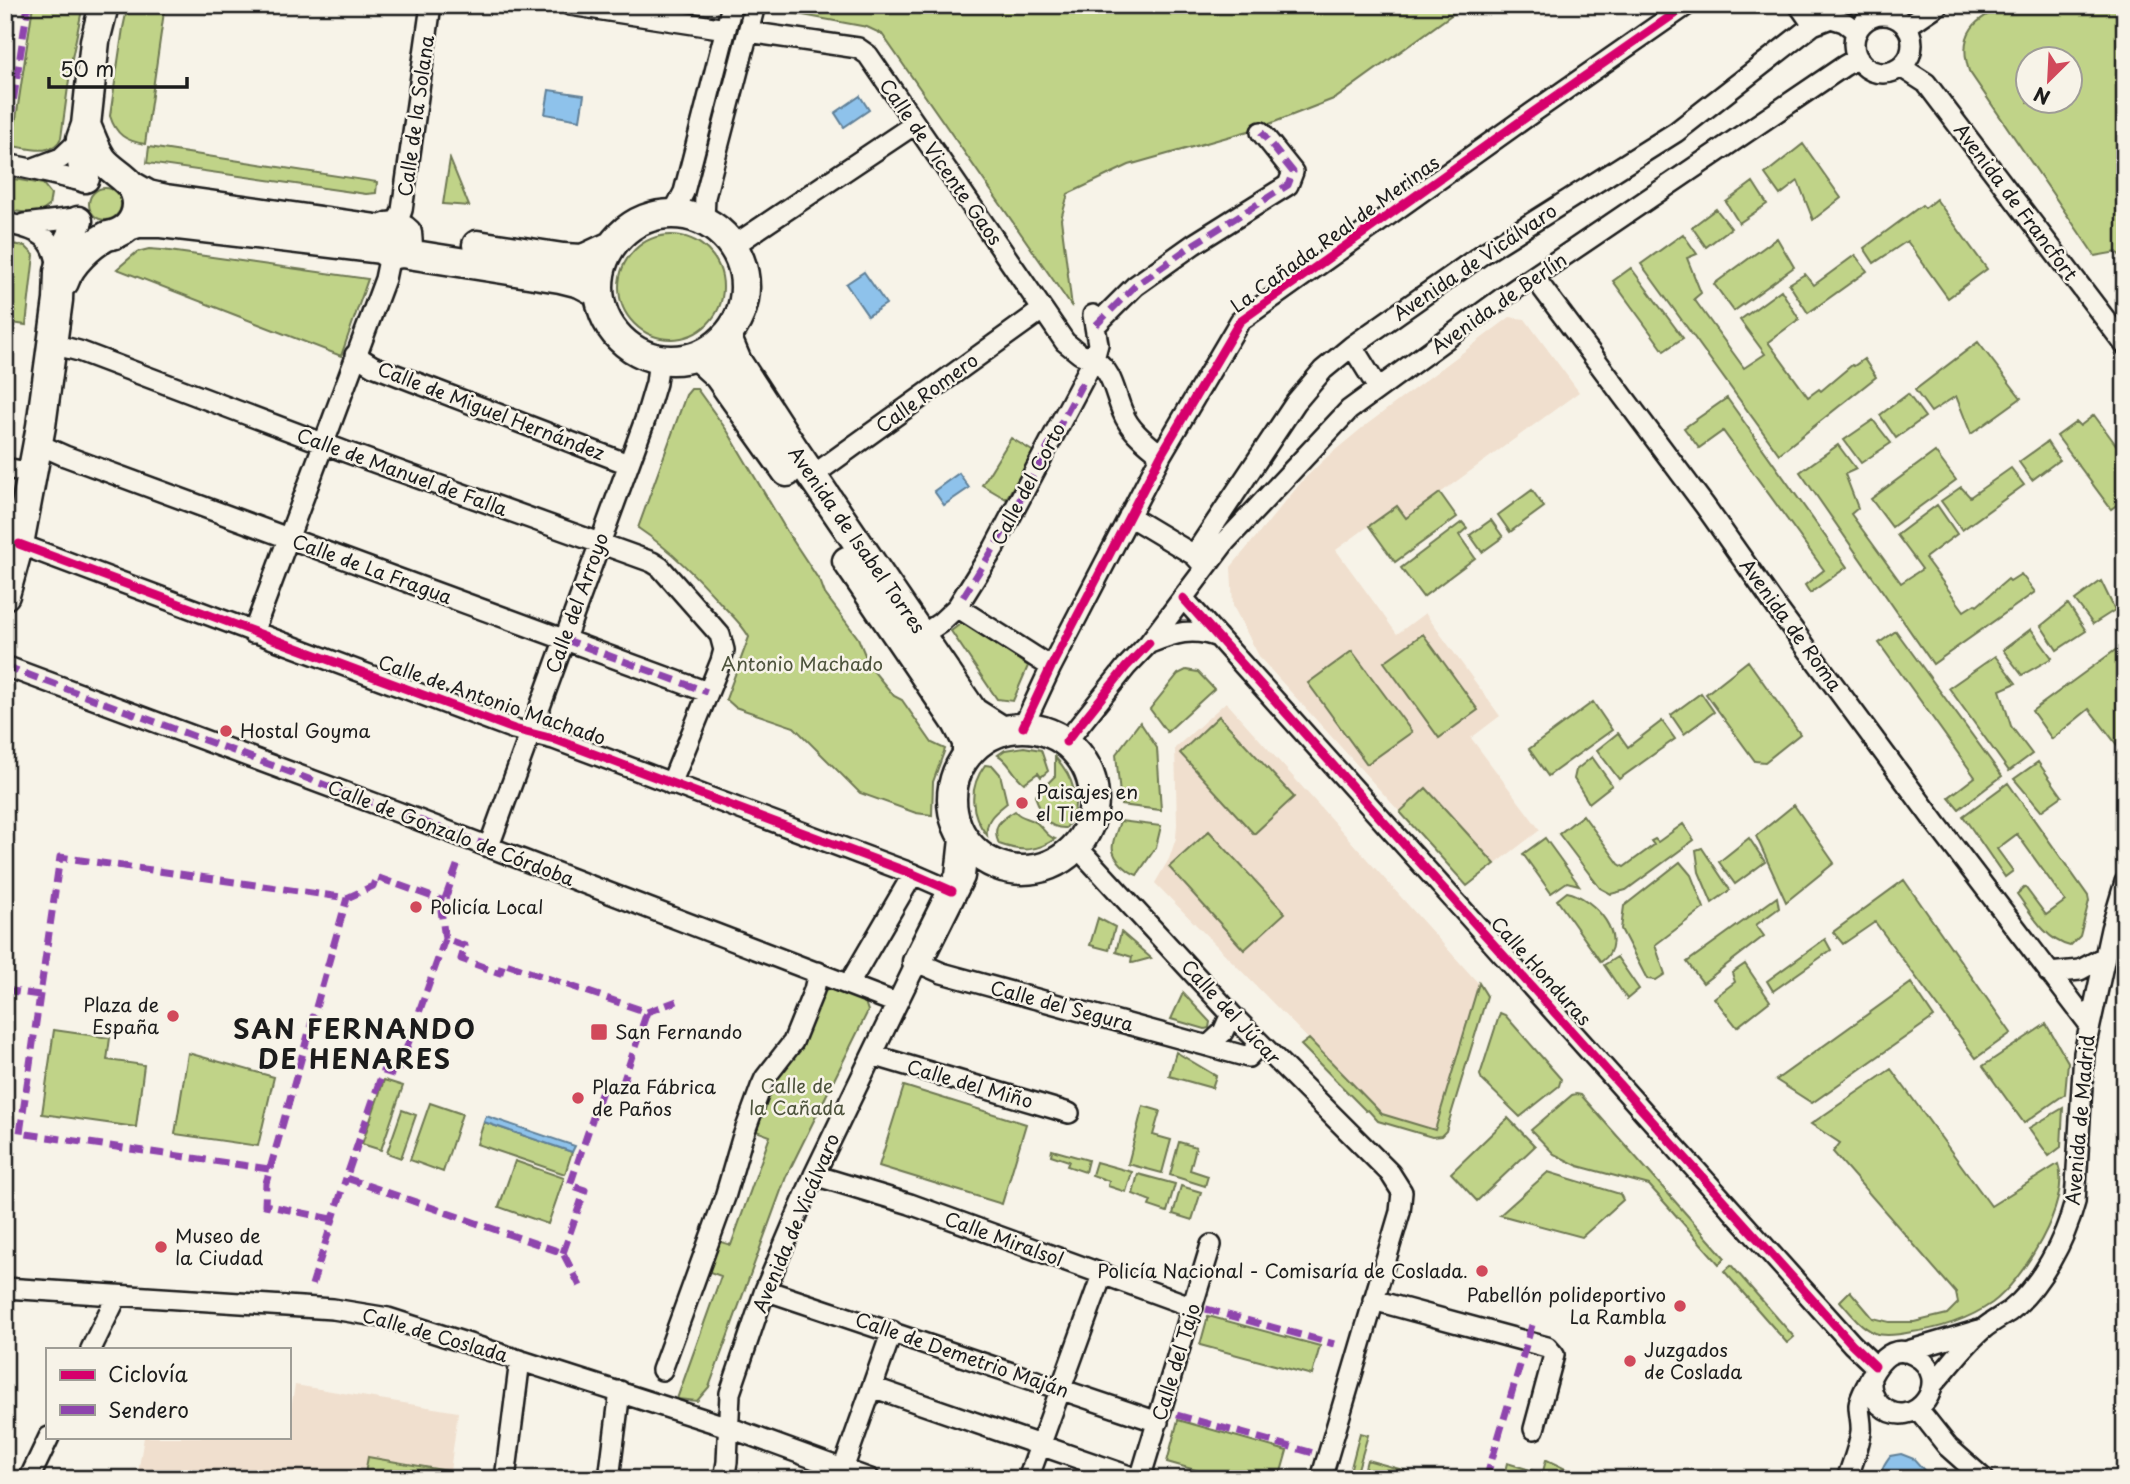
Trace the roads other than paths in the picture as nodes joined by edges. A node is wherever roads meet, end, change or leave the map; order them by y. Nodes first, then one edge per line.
1 (104, 5) edge
2 (431, 5) edge
3 (570, 5) edge
4 (732, 5) edge
5 (755, 5) edge
6 (1687, 5) edge
7 (1799, 5) edge
8 (1938, 5) edge
9 (1870, 11) edge
10 (1813, 25) junction
11 (1907, 26) junction
12 (726, 29) junction
13 (748, 32) junction
14 (1857, 32) junction
15 (1858, 58) junction
16 (1901, 67) junction
17 (915, 124) junction
18 (83, 132) junction
19 (1261, 132) dead end
20 (5, 164) edge
21 (34, 169) junction
22 (84, 180) junction
23 (125, 180) junction
24 (673, 214) junction
25 (77, 220) junction
26 (704, 220) junction
27 (7, 224) edge
28 (118, 231) junction
29 (393, 241) junction
30 (611, 246) junction
31 (733, 246) junction
32 (59, 272) junction
33 (1534, 277) junction
34 (599, 293) junction
35 (58, 300) junction
36 (1042, 310) junction
37 (726, 337) junction
38 (52, 344) junction
39 (2125, 345) edge
40 (1352, 346) junction
41 (355, 355) junction
42 (697, 356) junction
43 (659, 359) junction
44 (1094, 359) junction
45 (1378, 388) junction
46 (323, 443) junction
47 (38, 444) junction
48 (1161, 455) junction
49 (628, 464) junction
50 (5, 468) edge
51 (33, 473) junction
52 (812, 476) junction
53 (1129, 516) junction
54 (289, 538) junction
55 (19, 544) junction
56 (599, 544) junction
57 (1200, 561) junction
58 (5, 595) edge
59 (1183, 598) junction
60 (957, 607) junction
61 (253, 633) junction
62 (922, 635) junction
63 (1219, 637) junction
64 (564, 639) junction
65 (1149, 643) junction
66 (5, 666) edge
67 (1051, 667) junction
68 (707, 692) junction
69 (1013, 729) junction
70 (530, 732) junction
71 (1066, 742) junction
72 (967, 755) junction
73 (671, 784) junction
74 (964, 839) junction
75 (489, 846) junction
76 (1077, 847) junction
77 (994, 864) junction
78 (914, 874) junction
79 (2125, 882) edge
80 (956, 884) junction
81 (2104, 957) junction
82 (917, 962) junction
83 (818, 972) junction
84 (2049, 972) junction
85 (849, 984) junction
86 (896, 1003) junction
87 (1231, 1014) junction
88 (2089, 1024) junction
89 (1260, 1044) junction
90 (1208, 1046) junction
91 (872, 1055) junction
92 (1069, 1113) dead end
93 (814, 1175) junction
94 (1211, 1245) dead end
95 (1102, 1275) junction
96 (5, 1288) edge
97 (765, 1290) junction
98 (117, 1296) junction
99 (1373, 1300) junction
100 (1194, 1307) junction
101 (1983, 1329) junction
102 (892, 1331) junction
103 (91, 1348) edge
104 (1904, 1352) junction
105 (520, 1360) junction
106 (662, 1370) dead end
107 (1873, 1371) junction
108 (1932, 1385) junction
109 (872, 1387) junction
110 (1062, 1388) junction
111 (620, 1391) junction
112 (1918, 1409) junction
113 (1895, 1413) junction
114 (1158, 1422) junction
115 (728, 1427) junction
116 (1534, 1429) dead end
117 (1861, 1431) junction
118 (49, 1438) edge
119 (1042, 1444) junction
120 (831, 1470) edge
121 (31, 1478) edge
122 (505, 1479) edge
123 (609, 1479) edge
124 (724, 1479) edge
125 (870, 1479) edge
126 (1028, 1479) edge
127 (1139, 1479) edge
128 (1321, 1479) edge
129 (1847, 1479) edge
130 (1984, 1479) edge

1 - 18 street
2 - 29 street, Calle de la Solana
3 - 12 street
4 - 12 street
5 - 13 street
6 - 48 street, La Cañada Real de Merinas
7 - 10 street
8 - 11 street
9 - 11 street
9 - 14 street
10 - 14 street
10 - 40 street, Avenida de Vicálvaro
11 - 16 street
12 - 24 street
13 - 17 street, Calle de Vicente Gaos
13 - 26 street
14 - 15 street
15 - 16 street
15 - 33 street, Avenida de Berlín
16 - 39 street, Avenida de Francfort
17 - 31 street
17 - 36 street, Calle de Vicente Gaos
18 - 21 street
18 - 22 street
18 - 23 street
19 - 44 street
20 - 21 street
21 - 22 street
22 - 23 street
22 - 25 street
23 - 28 street
23 - 29 street
24 - 26 street
24 - 30 street
25 - 27 street
25 - 28 street
25 - 32 street
26 - 31 street
27 - 32 street
28 - 29 street
28 - 35 street
29 - 30 street
29 - 34 street
29 - 41 street, Calle de la Solana
30 - 34 street
31 - 37 street
32 - 35 street
33 - 45 street, Avenida de Berlín
33 - 84 street, Avenida de Roma
34 - 43 street
35 - 38 street
36 - 44 street, Calle de Vicente Gaos
36 - 52 street, Calle Romero
37 - 42 street
37 - 52 street, Avenida de Isabel Torres
38 - 46 street, Calle de Manuel de Falla
38 - 47 street
40 - 45 street
40 - 57 street, Avenida de Vicálvaro
41 - 46 street, Calle de la Solana
41 - 49 street, Calle de Miguel Hernández
42 - 43 street
42 - 72 street, Avenida de Isabel Torres
43 - 49 street, Calle del Arroyo
44 - 48 street
44 - 60 street, Calle del Corto
45 - 57 street, Avenida de Berlín
46 - 54 street, Calle de la Solana
46 - 56 street, Calle de Manuel de Falla
47 - 51 street
47 - 54 street, Calle de La Fragua
48 - 53 street, La Cañada Real de Merinas
49 - 56 street, Calle del Arroyo
50 - 51 street
51 - 55 street
52 - 62 street, Avenida de Isabel Torres
53 - 57 street
53 - 67 street, La Cañada Real de Merinas
54 - 61 street, Calle de la Solana
54 - 64 street, Calle de La Fragua
55 - 58 street
55 - 61 street, Calle de Antonio Machado
56 - 64 street, Calle del Arroyo
56 - 68 street, Calle de Manuel de Falla
57 - 59 street, Avenida de Berlín
59 - 63 street, Calle Honduras
59 - 65 street
60 - 62 street, Calle del Corto
60 - 67 street
61 - 70 street, Calle de Antonio Machado
62 - 69 street, Avenida de Isabel Torres
63 - 65 street
63 - 107 street, Calle Honduras
64 - 68 street, Calle de La Fragua
64 - 70 street, Calle del Arroyo
65 - 71 street
66 - 75 street, Calle de Gonzalo de Córdoba
67 - 69 street, La Cañada Real de Merinas
68 - 73 street
69 - 71 street
69 - 72 street
70 - 73 street, Calle de Antonio Machado
70 - 75 street, Calle del Arroyo
71 - 76 street
72 - 74 street
73 - 78 street, Calle de Antonio Machado
74 - 77 street
74 - 80 street, Avenida de Vicálvaro
75 - 83 street, Calle de Gonzalo de Córdoba
76 - 77 street
76 - 87 street, Calle del Júcar
77 - 80 street
78 - 80 street, Calle de Antonio Machado
78 - 85 street
79 - 81 street, Avenida de Madrid
80 - 82 street, Avenida de Vicálvaro
81 - 84 street
81 - 88 street, Avenida de Madrid
82 - 86 street, Avenida de Vicálvaro
82 - 90 street, Calle del Segura
83 - 85 street, Calle de Gonzalo de Córdoba
83 - 106 street
84 - 88 street, Avenida de Roma
85 - 86 street, Calle de Gonzalo de Córdoba
86 - 91 street, Avenida de Vicálvaro
87 - 89 street, Calle del Júcar
87 - 90 street
88 - 101 street, Avenida de Madrid
89 - 90 street, Calle del Segura
89 - 99 street, Calle del Júcar
91 - 92 street, Calle del Miño
91 - 93 street, Avenida de Vicálvaro
93 - 95 street, Calle Miralsol
93 - 97 street, Avenida de Vicálvaro
94 - 100 street, Calle del Tajo
95 - 100 street, Calle Miralsol
95 - 110 street
96 - 98 street, Calle de Coslada
97 - 102 street, Calle de Demetrio Maján
97 - 115 street, Avenida de Vicálvaro
98 - 103 street
98 - 105 street, Calle de Coslada
99 - 116 street
99 - 128 street
100 - 114 street, Calle del Tajo
101 - 104 street, Avenida de Madrid
101 - 108 street, Avenida de Madrid
102 - 109 street
102 - 110 street, Calle de Demetrio Maján
104 - 107 street
104 - 108 street
105 - 111 street, Calle de Coslada
105 - 122 street
107 - 113 street
107 - 117 street
108 - 112 street
109 - 119 street
109 - 120 street
110 - 114 street, Calle de Demetrio Maján
110 - 119 street
111 - 115 street, Calle de Coslada
111 - 123 street
112 - 113 street
112 - 130 street
113 - 117 street
114 - 127 street, Calle del Tajo
115 - 120 street, Calle de Coslada
115 - 124 street, Avenida de Vicálvaro
117 - 129 street
118 - 121 street
119 - 126 street
119 - 127 street
120 - 125 street, Calle de Coslada

